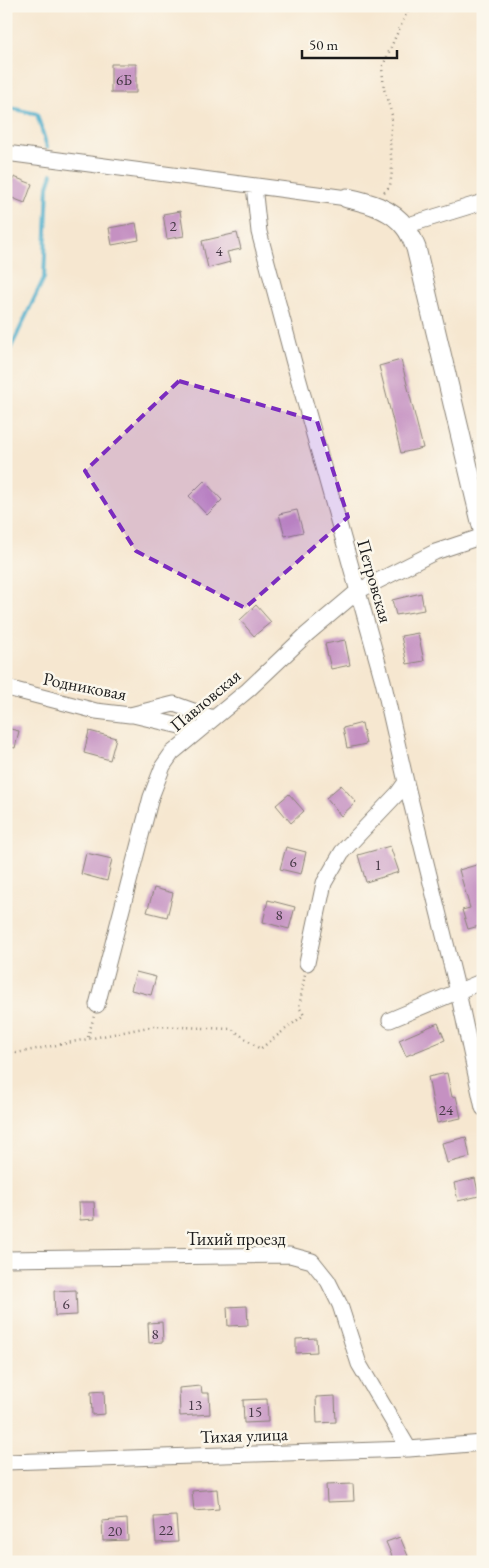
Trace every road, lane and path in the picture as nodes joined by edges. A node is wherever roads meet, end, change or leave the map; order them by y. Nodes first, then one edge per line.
1 (410, 6) edge
2 (6, 153) edge
3 (254, 186) junction
4 (346, 198) joint
5 (483, 202) edge
6 (373, 205) junction
7 (405, 226) junction
8 (483, 530) edge
9 (483, 536) edge
10 (358, 591) junction
11 (6, 690) edge
12 (130, 715) junction
13 (213, 718) junction
14 (198, 730) junction
15 (406, 782) junction
16 (307, 963) joint
17 (483, 981) edge
18 (458, 992) junction
19 (97, 1005) joint
20 (390, 1020) dead end
21 (88, 1038) junction
22 (6, 1054) edge
23 (483, 1108) edge
24 (6, 1259) edge
25 (483, 1443) edge
26 (409, 1449) junction
27 (6, 1462) edge

1 - 6 path
2 - 3 street
3 - 4 street
3 - 10 street, Петровская
4 - 6 street
5 - 7 street
6 - 7 street
7 - 8 street
9 - 10 street, Павловская
10 - 13 street, Павловская
10 - 15 street, Петровская
11 - 12 street, Родниковая
12 - 13 street, Родниковая
12 - 14 street
13 - 14 street, Павловская
14 - 19 street, Павловская
15 - 16 street
15 - 18 street, Петровская
16 - 21 path
17 - 18 street
18 - 20 street
18 - 23 street, Петровская
19 - 21 path
21 - 22 path
24 - 26 street, Тихий проезд
25 - 26 street, Тихая улица
26 - 27 street, Тихая улица

